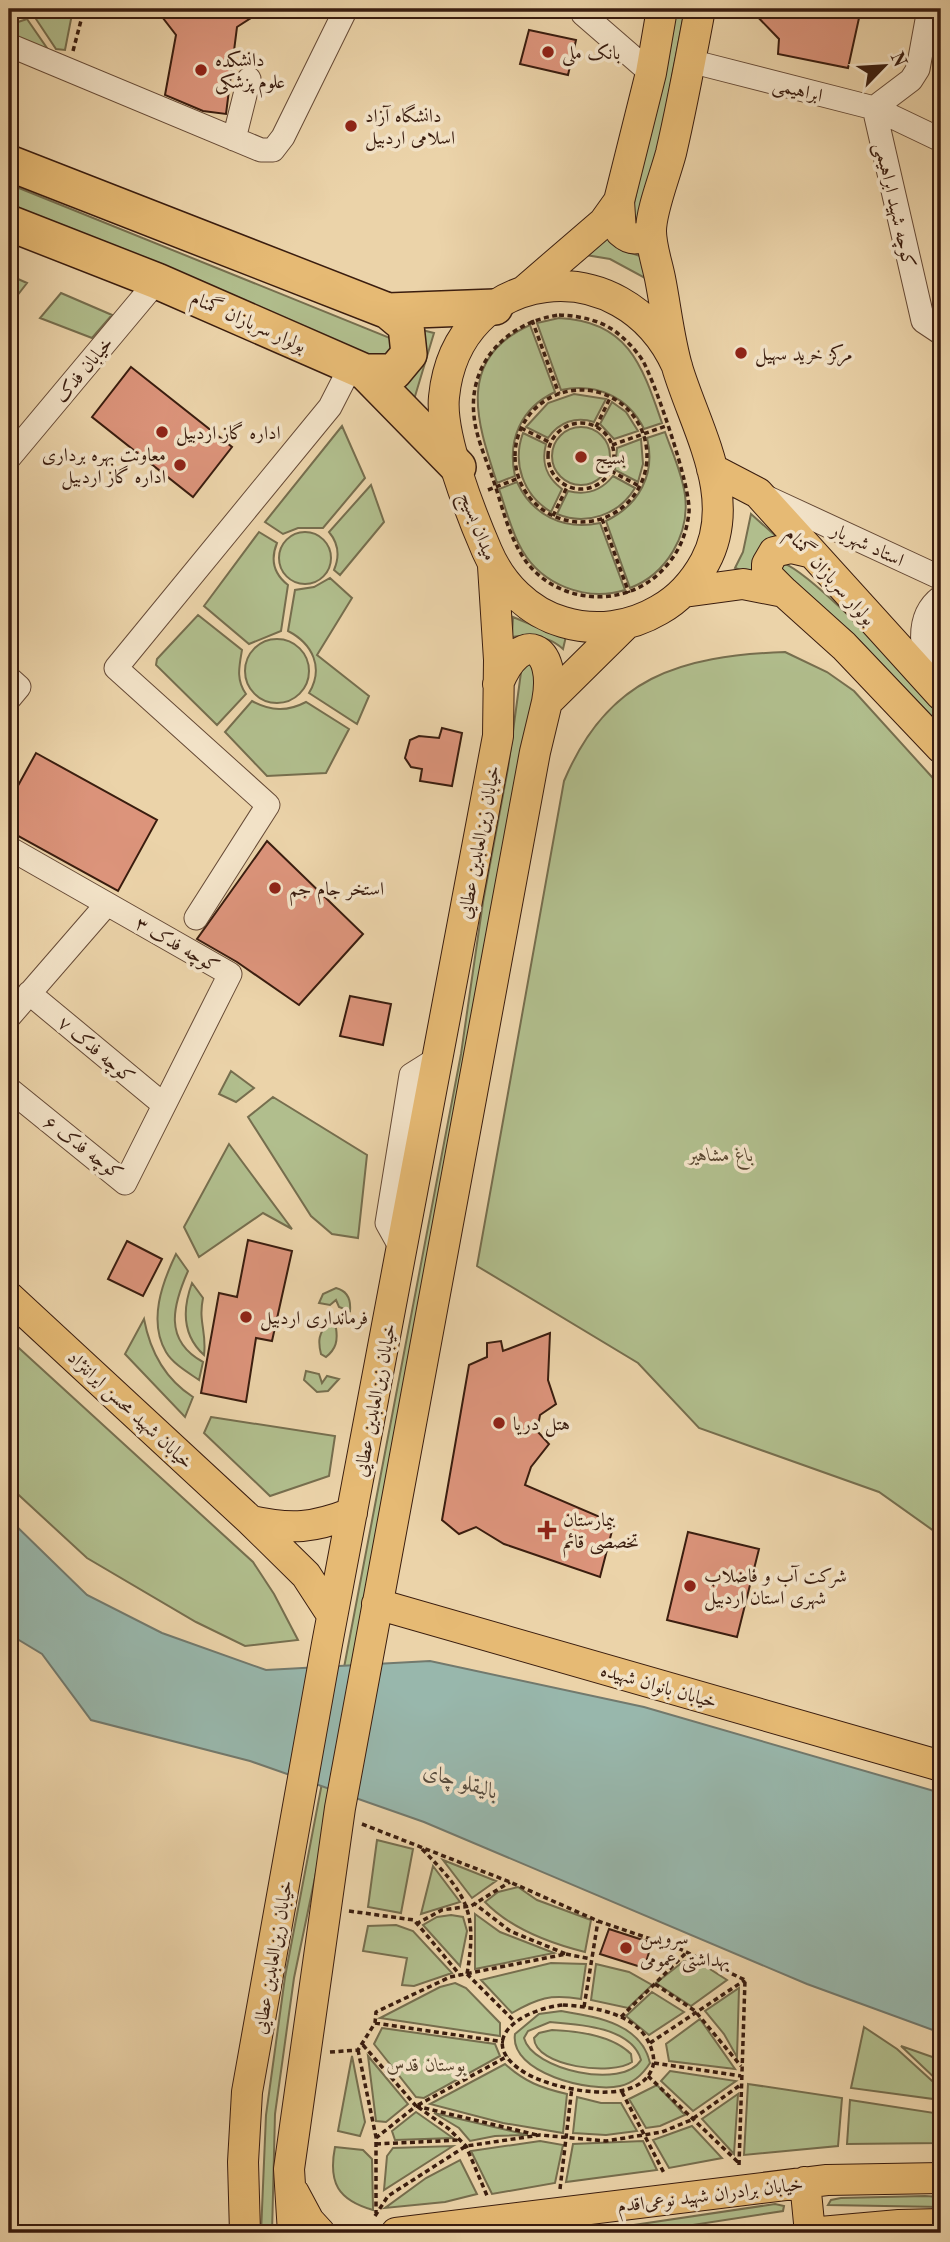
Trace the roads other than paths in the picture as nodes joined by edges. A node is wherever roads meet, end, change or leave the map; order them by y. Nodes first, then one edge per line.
1 (346, 9) edge
2 (585, 9) edge
3 (662, 9) edge
4 (700, 9) edge
5 (928, 9) edge
6 (9, 45) edge
7 (690, 61) junction
8 (651, 74) junction
9 (249, 79) dead end
10 (874, 108) junction
11 (234, 139) junction
12 (941, 140) edge
13 (9, 163) edge
14 (619, 201) junction
15 (9, 223) edge
16 (651, 231) junction
17 (157, 281) junction
18 (509, 300) junction
19 (388, 311) junction
20 (941, 333) edge
21 (677, 366) junction
22 (358, 369) junction
23 (9, 458) edge
24 (712, 469) junction
25 (463, 482) junction
26 (758, 494) junction
27 (808, 552) junction
28 (493, 566) junction
29 (941, 578) edge
30 (684, 592) junction
31 (785, 592) junction
32 (941, 597) edge
33 (633, 622) junction
34 (9, 678) edge
35 (498, 684) junction
36 (941, 695) edge
37 (9, 699) edge
38 (547, 702) junction
39 (941, 748) edge
40 (9, 848) edge
41 (107, 904) junction
42 (196, 918) dead end
43 (29, 993) junction
44 (9, 1017) edge
45 (9, 1089) edge
46 (164, 1105) junction
47 (9, 1297) edge
48 (352, 1513) junction
49 (251, 1521) junction
50 (377, 1604) junction
51 (332, 1615) junction
52 (941, 1766) edge
53 (941, 2178) edge
54 (289, 2179) junction
55 (805, 2182) junction
56 (382, 2221) edge
57 (941, 2224) edge
58 (900, 2229) edge
59 (245, 2233) edge
60 (293, 2233) edge
61 (320, 2233) edge
62 (810, 2233) edge

1 - 11 street
2 - 8 street
3 - 8 main road
4 - 7 main road
5 - 10 street
6 - 11 street
7 - 10 street, ابراهیمی
7 - 16 main road
8 - 14 main road
9 - 11 street
10 - 12 street, ابراهیمی
10 - 20 street, کوچه شهید ابراهیمی
13 - 19 highway
14 - 16 main road
14 - 18 main road
15 - 17 highway, بولوار سربازان گمنام
16 - 21 main road
17 - 22 highway, بولوار سربازان گمنام
17 - 23 street, خیابان فدک
18 - 19 highway
18 - 21 main road, میدان بسیج
18 - 25 main road, میدان بسیج
19 - 22 highway
21 - 24 main road, میدان بسیج
22 - 25 highway, بولوار سربازان گمنام
22 - 42 street
24 - 26 main road, بولوار سربازان گمنام
24 - 30 main road, میدان بسیج
25 - 28 main road, میدان بسیج
26 - 27 main road, بولوار سربازان گمنام
26 - 29 street, استاد شهریار
27 - 31 main road, بولوار سربازان گمنام
27 - 36 main road, بولوار سربازان گمنام
28 - 33 main road, میدان بسیج
28 - 35 main road, خیابان زین‌العابدین عطایی
30 - 31 main road
30 - 33 main road, میدان بسیج
31 - 39 main road, بولوار سربازان گمنام
32 - 36 street
33 - 38 main road
34 - 37 street
35 - 38 main road, خیابان زین‌العابدین عطایی
35 - 48 main road, خیابان زین‌العابدین عطایی
38 - 50 main road, خیابان زین‌العابدین عطایی
40 - 41 street
41 - 43 street
41 - 46 street, کوچه فدک ۳
43 - 44 street
43 - 46 street, کوچه فدک ۷
45 - 46 street, کوچه فدک ۶
47 - 49 main road, خیابان شهید محسن ایراننژاد
48 - 49 main road
48 - 51 main road, خیابان زین‌العابدین عطایی
49 - 51 main road, خیابان شهید محسن ایراننژاد
50 - 52 main road, خیابان بانوان شهیده
50 - 54 main road, خیابان زین‌العابدین عطایی
51 - 59 main road, خیابان زین‌العابدین عطایی
53 - 55 main road, خیابان برادران شهید نوعی‌اقدم
54 - 60 main road, خیابان زین‌العابدین عطایی
54 - 61 main road
55 - 56 main road, خیابان برادران شهید نوعی‌اقدم
55 - 62 main road
57 - 58 main road
58 - 62 main road

